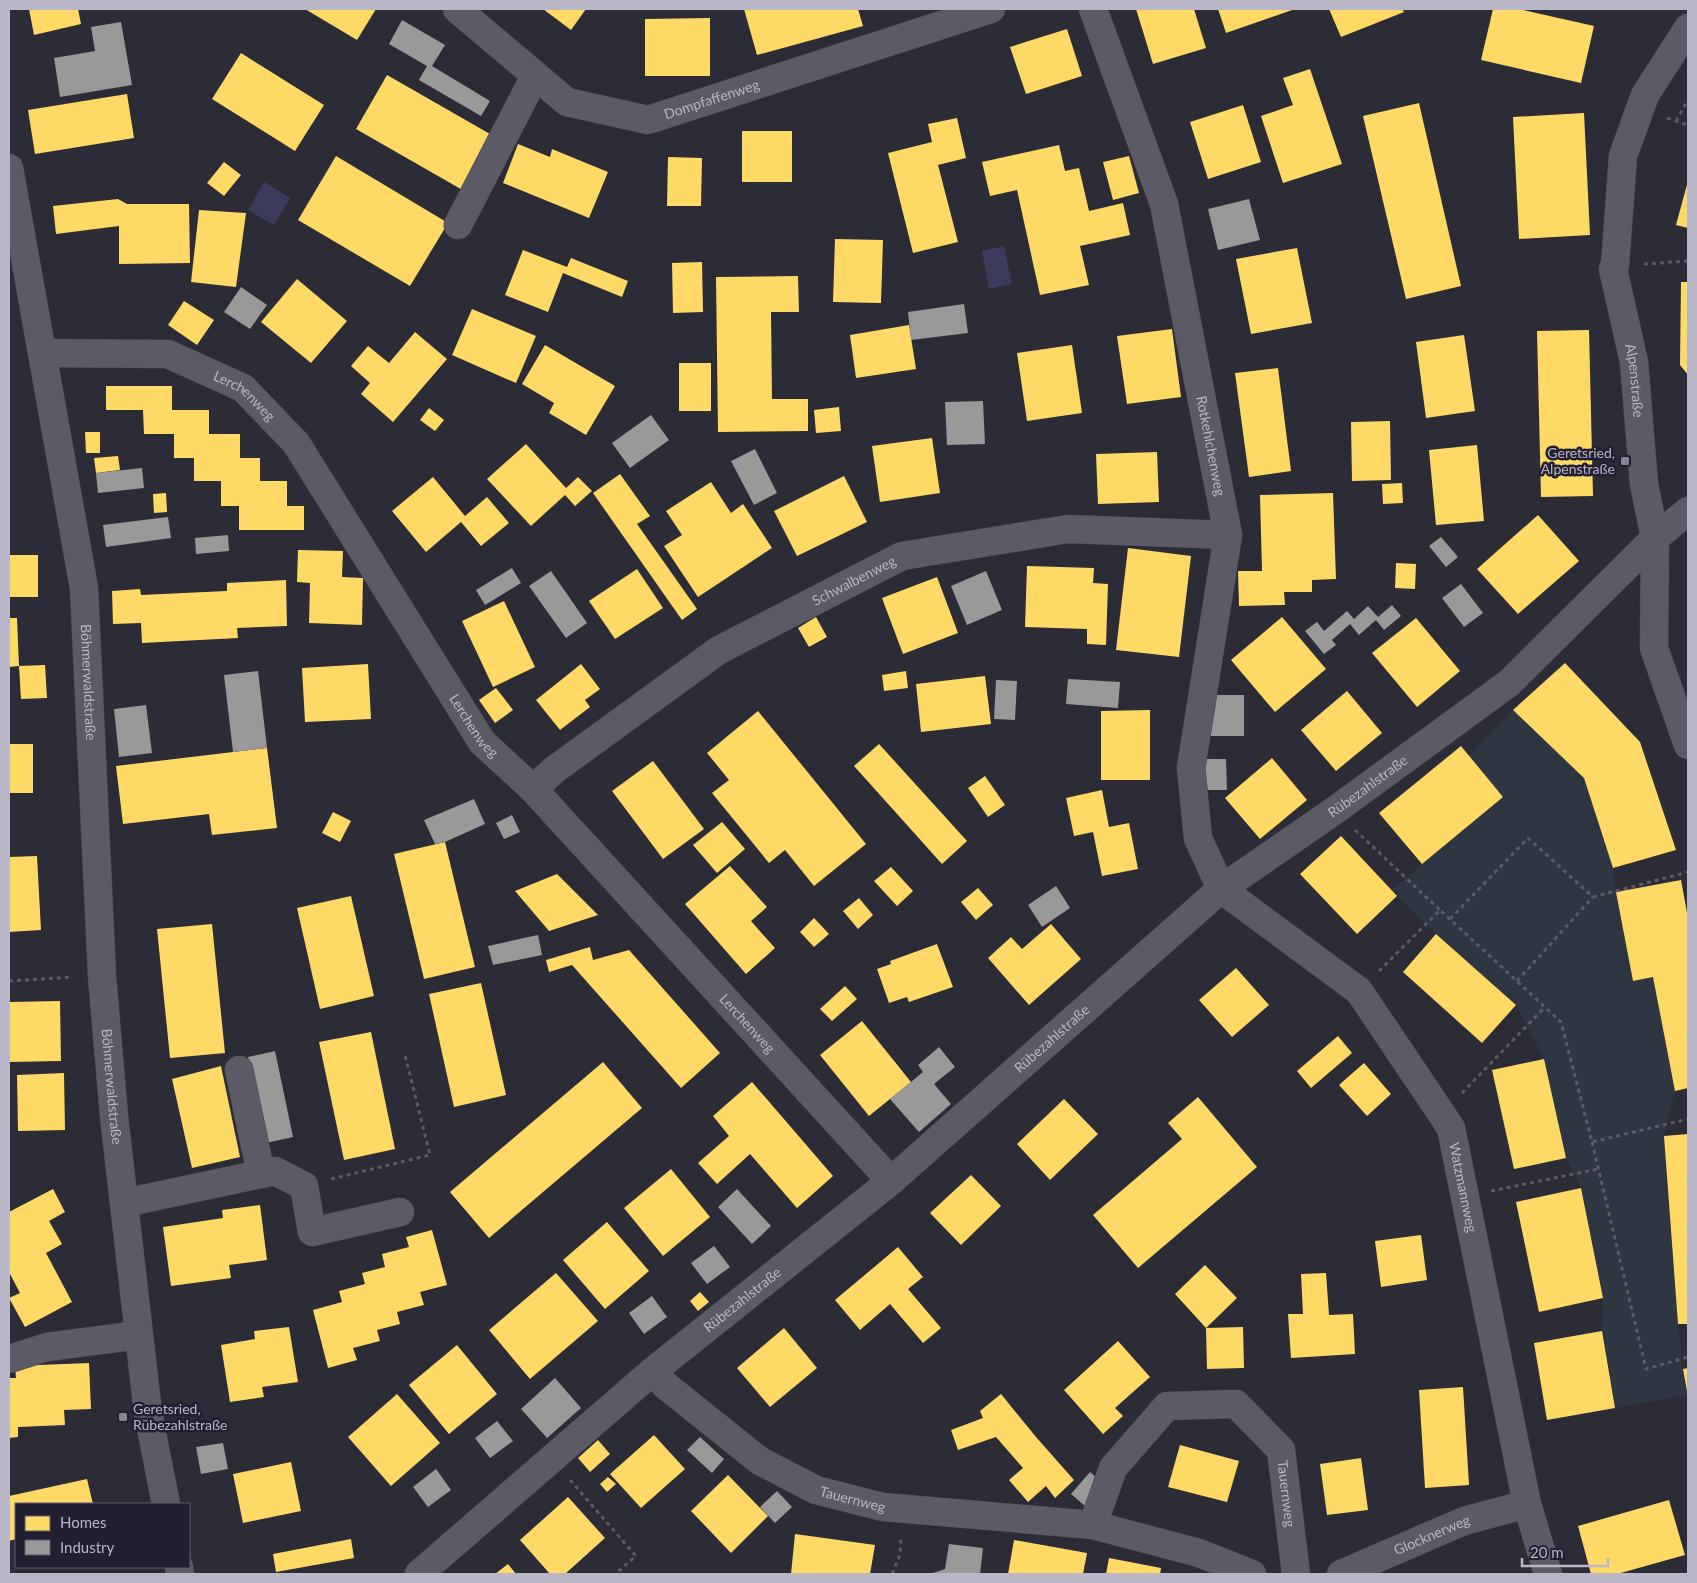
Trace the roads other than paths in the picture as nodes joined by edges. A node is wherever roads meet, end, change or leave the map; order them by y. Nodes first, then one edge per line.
1 (457, 9) edge
2 (991, 9) edge
3 (1093, 9) edge
4 (1688, 28) edge
5 (535, 76) junction
6 (9, 168) edge
7 (13, 204) edge
8 (458, 225) dead end
9 (42, 353) junction
10 (1688, 511) edge
11 (1228, 534) junction
12 (1655, 538) junction
13 (1688, 745) edge
14 (534, 789) junction
15 (1221, 889) junction
16 (239, 1070) dead end
17 (261, 1174) junction
18 (891, 1181) junction
19 (124, 1204) junction
20 (400, 1212) dead end
21 (139, 1335) junction
22 (9, 1359) edge
23 (652, 1371) junction
24 (166, 1503) edge
25 (1526, 1504) junction
26 (1093, 1525) junction
27 (419, 1574) edge
28 (1252, 1574) edge
29 (1296, 1574) edge
30 (1341, 1574) edge
31 (1548, 1574) edge

1 - 5 street, Dompfaffenweg
2 - 5 street, Dompfaffenweg
3 - 11 street, Rotkehlchenweg
4 - 12 street, Alpenstraße
5 - 8 street
6 - 7 street, Böhmerwaldstraße
7 - 9 street, Böhmerwaldstraße
9 - 14 street, Lerchenweg
9 - 19 street, Böhmerwaldstraße
10 - 12 street, Rübezahlstraße
11 - 14 street, Schwalbenweg
11 - 15 street, Rotkehlchenweg
12 - 13 street, Alpenstraße
12 - 15 street, Rübezahlstraße
14 - 18 street, Lerchenweg
15 - 18 street, Rübezahlstraße
15 - 25 street, Watzmannweg
16 - 17 street
17 - 19 street
17 - 20 street
18 - 23 street, Rübezahlstraße
19 - 21 street, Böhmerwaldstraße
21 - 22 street
21 - 24 street, Böhmerwaldstraße
23 - 26 street, Tauernweg
23 - 27 street, Rübezahlstraße
25 - 30 street, Glocknerweg
25 - 31 street, Watzmannweg
26 - 28 street, Tauernweg
26 - 29 street, Tauernweg

